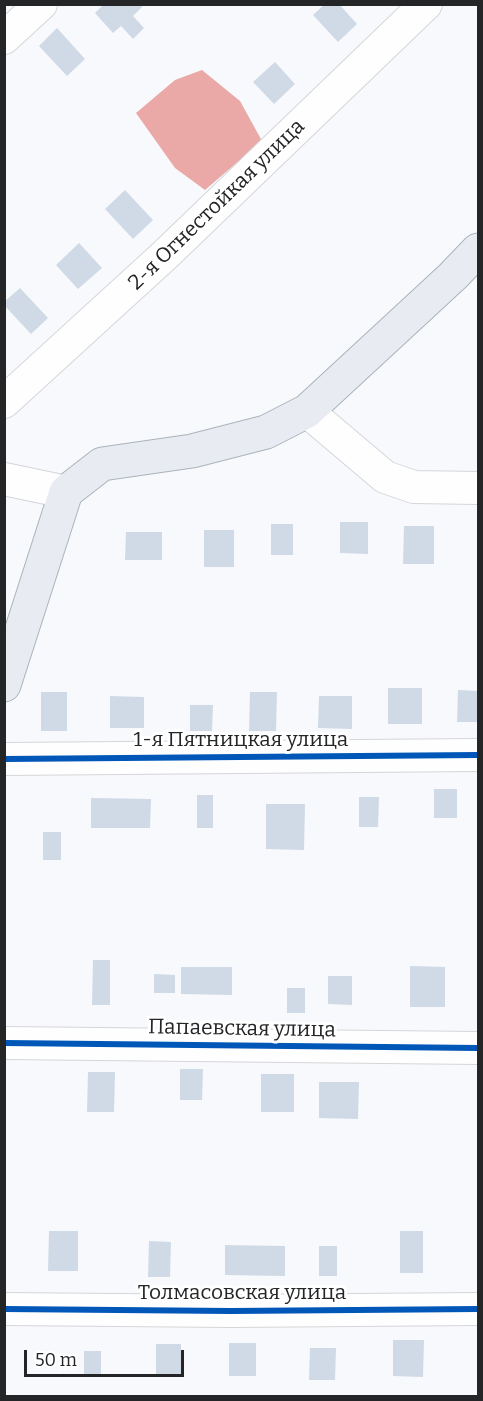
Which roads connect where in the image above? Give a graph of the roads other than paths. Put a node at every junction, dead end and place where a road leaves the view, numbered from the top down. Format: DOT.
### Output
graph roads {
  1 [pos="41,4"];
  2 [pos="426,4"];
  3 [pos="4,38"];
  4 [pos="478,250"];
  5 [pos="4,402"];
  6 [pos="307,411"];
  7 [pos="4,479"];
  8 [pos="478,488"];
  9 [pos="66,492"];
  10 [pos="4,685"];
  11 [pos="478,755"];
  12 [pos="4,759"];
  13 [pos="4,1042"];
  14 [pos="478,1048"];
  15 [pos="4,1309"];
  16 [pos="478,1309"];
  1 -- 3 [label="street"];
  2 -- 5 [label="street, 2-я Огнестойкая улица"];
  4 -- 6 [label="main road"];
  6 -- 8 [label="street"];
  6 -- 9 [label="main road"];
  7 -- 9 [label="street"];
  9 -- 10 [label="main road"];
  11 -- 12 [label="street, 1-я Пятницкая улица"];
  13 -- 14 [label="street, Папаевская улица"];
  15 -- 16 [label="street, Толмасовская улица"];
}
